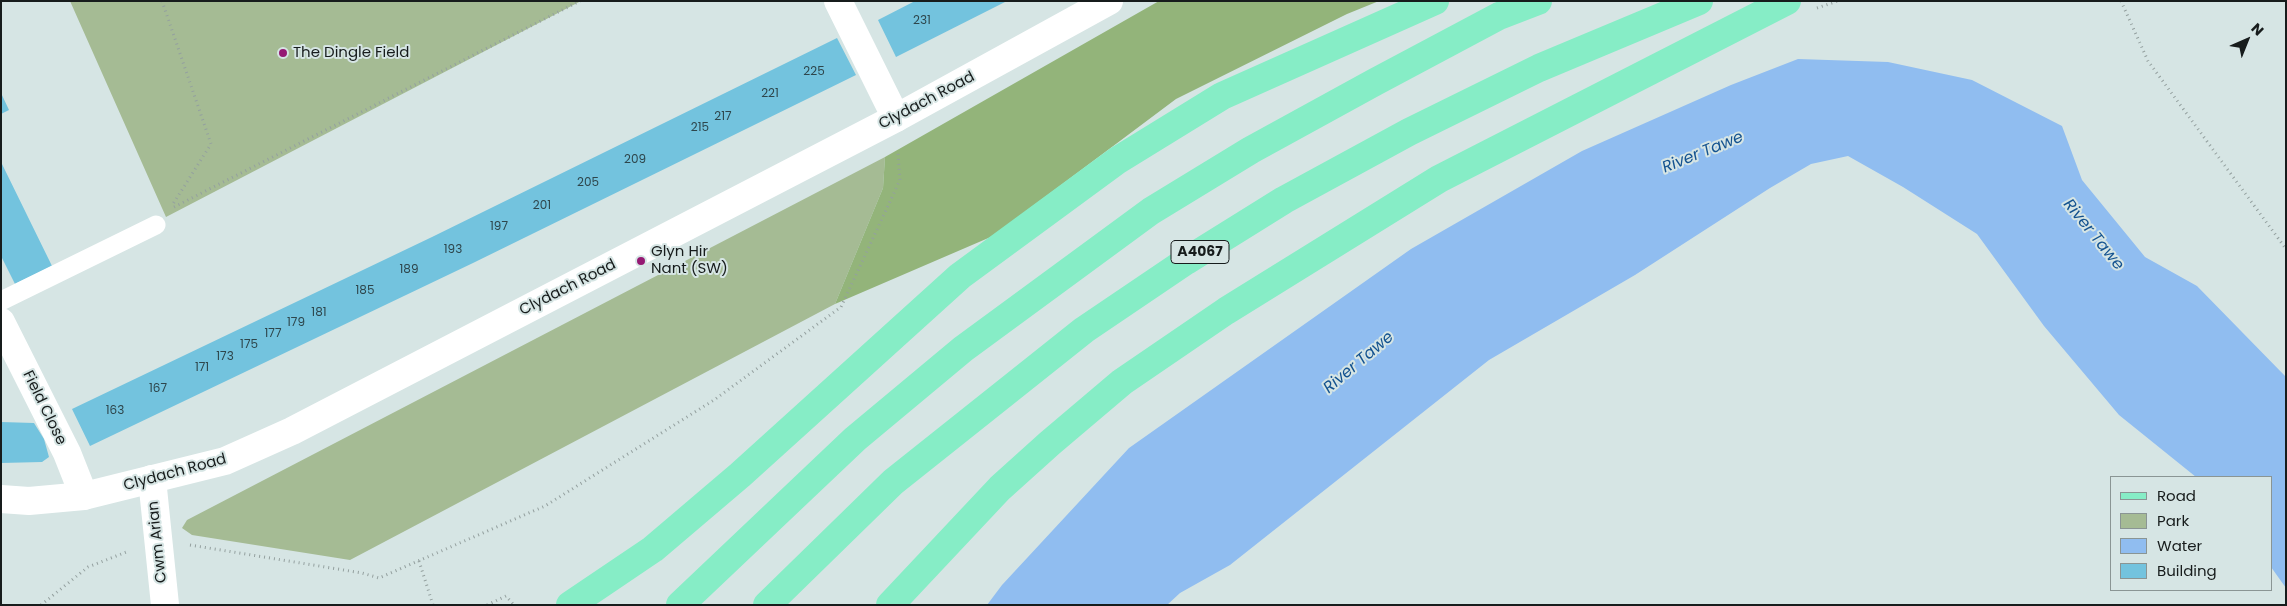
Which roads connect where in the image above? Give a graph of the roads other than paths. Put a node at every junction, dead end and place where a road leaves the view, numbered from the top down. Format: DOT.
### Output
graph roads {
  1 [pos="838,1"];
  2 [pos="1109,1"];
  3 [pos="1435,1"];
  4 [pos="1538,1"];
  5 [pos="1699,1"];
  6 [pos="1787,1"];
  7 [pos="896,118"];
  8 [pos="156,225"];
  9 [pos="1,301"];
  10 [pos="1,322"];
  11 [pos="152,479"];
  12 [pos="84,496"];
  13 [pos="1,499"];
  14 [pos="165,605"];
  15 [pos="570,605"];
  16 [pos="680,605"];
  17 [pos="768,605"];
  18 [pos="890,605"];
  1 -- 7 [label="main road"];
  2 -- 7 [label="main road, Clydach Road"];
  3 -- 15 [label="main road"];
  4 -- 16 [label="main road"];
  5 -- 17 [label="main road, A4067"];
  6 -- 18 [label="main road"];
  7 -- 11 [label="main road, Clydach Road"];
  8 -- 9 [label="lane"];
  10 -- 12 [label="main road, Field Close"];
  11 -- 12 [label="main road, Clydach Road"];
  11 -- 14 [label="main road, Cwm Arian"];
  12 -- 13 [label="main road, Clydach Road"];
}
